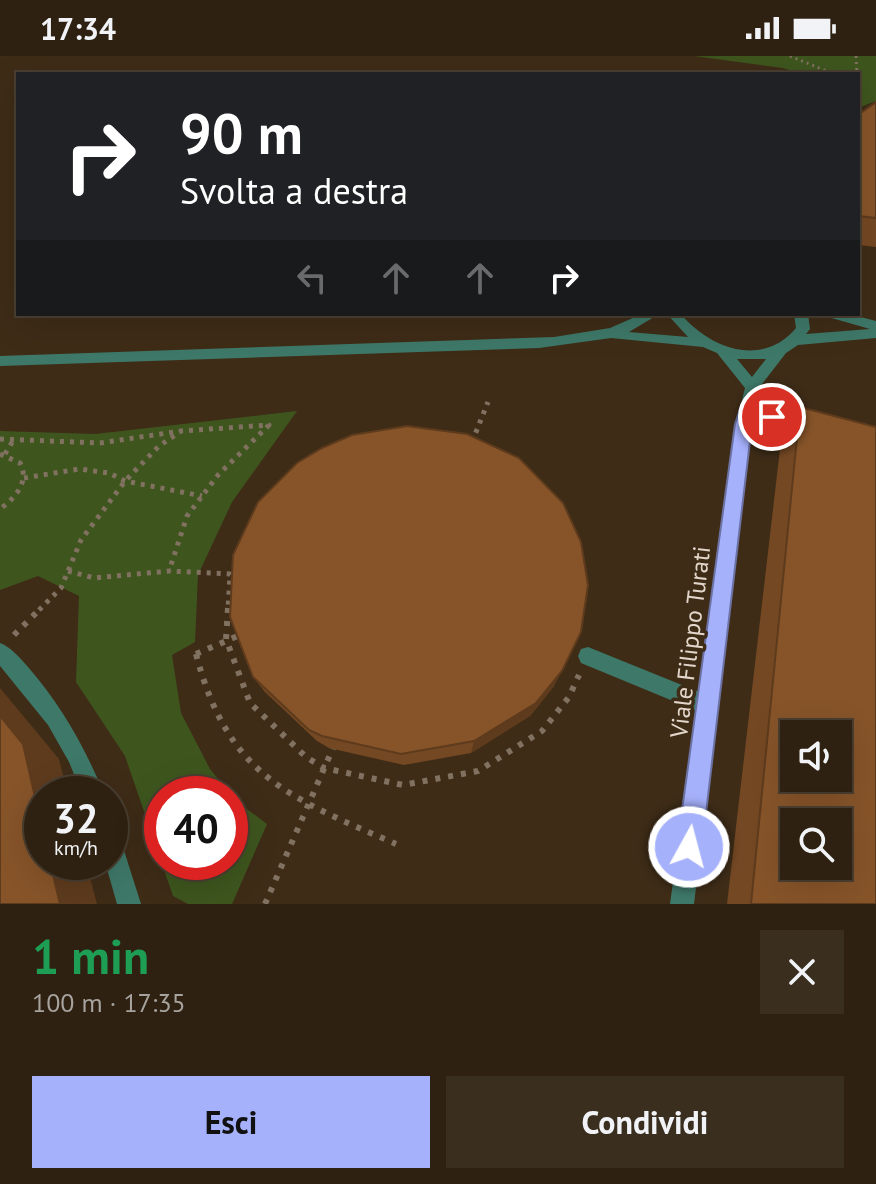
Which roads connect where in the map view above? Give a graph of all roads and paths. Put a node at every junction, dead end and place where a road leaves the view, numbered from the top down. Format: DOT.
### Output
graph roads {
  1 [pos="790,56"];
  2 [pos="829,72"];
  3 [pos="649,316"];
  4 [pos="676,316"];
  5 [pos="801,316"];
  6 [pos="840,316"];
  7 [pos="876,326"];
  8 [pos="876,333"];
  9 [pos="602,335"];
  10 [pos="797,340"];
  11 [pos="708,345"];
  12 [pos="723,351"];
  13 [pos="780,351"];
  14 [pos="0,361"];
  15 [pos="752,387"];
  16 [pos="488,402"];
  17 [pos="747,410"];
  18 [pos="181,431"];
  19 [pos="833,434"];
  20 [pos="0,439"];
  21 [pos="14,439"];
  22 [pos="471,444"];
  23 [pos="2,454"];
  24 [pos="24,478"];
  25 [pos="125,481"];
  26 [pos="202,496"];
  27 [pos="0,509"];
  28 [pos="68,571"];
  29 [pos="169,571"];
  30 [pos="242,634"];
  31 [pos="5,646"];
  32 [pos="588,656"];
  33 [pos="707,705"];
  34 [pos="333,748"];
  35 [pos="324,768"];
  36 [pos="85,776"];
  37 [pos="309,805"];
  38 [pos="396,844"];
  39 [pos="122,880"];
  40 [pos="129,904"];
  41 [pos="265,904"];
  42 [pos="682,904"];
  1 -- 2 [label="path"];
  3 -- 9 [label="street"];
  4 -- 11 [label="street"];
  5 -- 10 [label="street"];
  6 -- 7 [label="street"];
  8 -- 10 [label="street"];
  9 -- 11 [label="street"];
  9 -- 14 [label="street"];
  10 -- 13 [label="street"];
  11 -- 12 [label="street"];
  12 -- 13 [label="street"];
  12 -- 15 [label="street"];
  13 -- 15 [label="street, Viale Filippo Turati"];
  15 -- 17 [label="street, Viale Filippo Turati"];
  16 -- 22 [label="path"];
  17 -- 19 [label="street"];
  17 -- 33 [label="street, Viale Filippo Turati"];
  18 -- 21 [label="path"];
  18 -- 25 [label="path"];
  18 -- 26 [label="path"];
  20 -- 21 [label="path"];
  21 -- 23 [label="path"];
  23 -- 24 [label="path"];
  24 -- 25 [label="path"];
  24 -- 27 [label="path"];
  25 -- 26 [label="path"];
  25 -- 28 [label="path"];
  26 -- 29 [label="path"];
  28 -- 29 [label="path"];
  28 -- 31 [label="path"];
  29 -- 35 [label="path"];
  30 -- 37 [label="path, bridge"];
  31 -- 36 [label="street"];
  32 -- 33 [label="street"];
  32 -- 35 [label="path"];
  33 -- 42 [label="street, Viale Filippo Turati"];
  34 -- 35 [label="path"];
  35 -- 37 [label="path"];
  37 -- 38 [label="path"];
  37 -- 41 [label="path"];
  39 -- 40 [label="street"];
}
